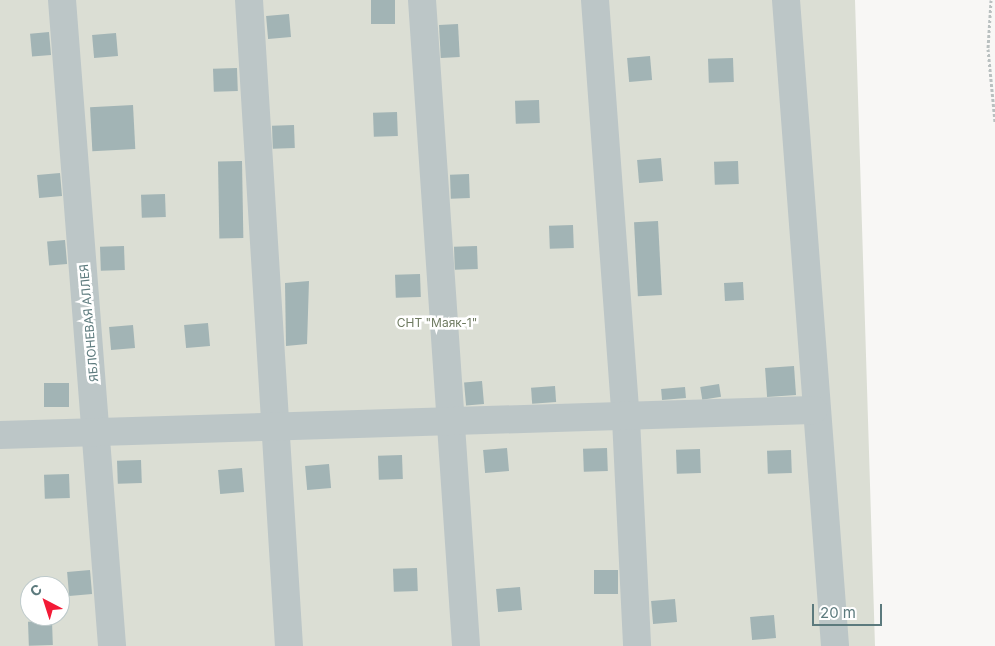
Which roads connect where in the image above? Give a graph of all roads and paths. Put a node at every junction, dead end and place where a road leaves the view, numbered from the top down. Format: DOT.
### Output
graph roads {
  1 [pos="62,0"];
  2 [pos="249,0"];
  3 [pos="422,0"];
  4 [pos="595,0"];
  5 [pos="786,0"];
  6 [pos="991,0"];
  7 [pos="995,122"];
  8 [pos="814,410"];
  9 [pos="626,419"];
  10 [pos="453,424"];
  11 [pos="279,428"];
  12 [pos="0,435"];
  13 [pos="99,435"];
  14 [pos="112,646"];
  15 [pos="289,646"];
  16 [pos="466,646"];
  17 [pos="637,646"];
  18 [pos="835,646"];
  1 -- 13 [label="lane, ЯБЛОНЕВАЯ АЛЛЕЯ"];
  2 -- 11 [label="lane"];
  3 -- 10 [label="lane"];
  4 -- 9 [label="lane"];
  5 -- 8 [label="lane"];
  6 -- 7 [label="path"];
  8 -- 9 [label="lane"];
  8 -- 18 [label="lane"];
  9 -- 10 [label="lane"];
  9 -- 17 [label="lane"];
  10 -- 11 [label="lane"];
  10 -- 16 [label="lane"];
  11 -- 13 [label="lane"];
  11 -- 15 [label="lane"];
  12 -- 13 [label="lane"];
  13 -- 14 [label="lane, ЯБЛОНЕВАЯ АЛЛЕЯ"];
}
